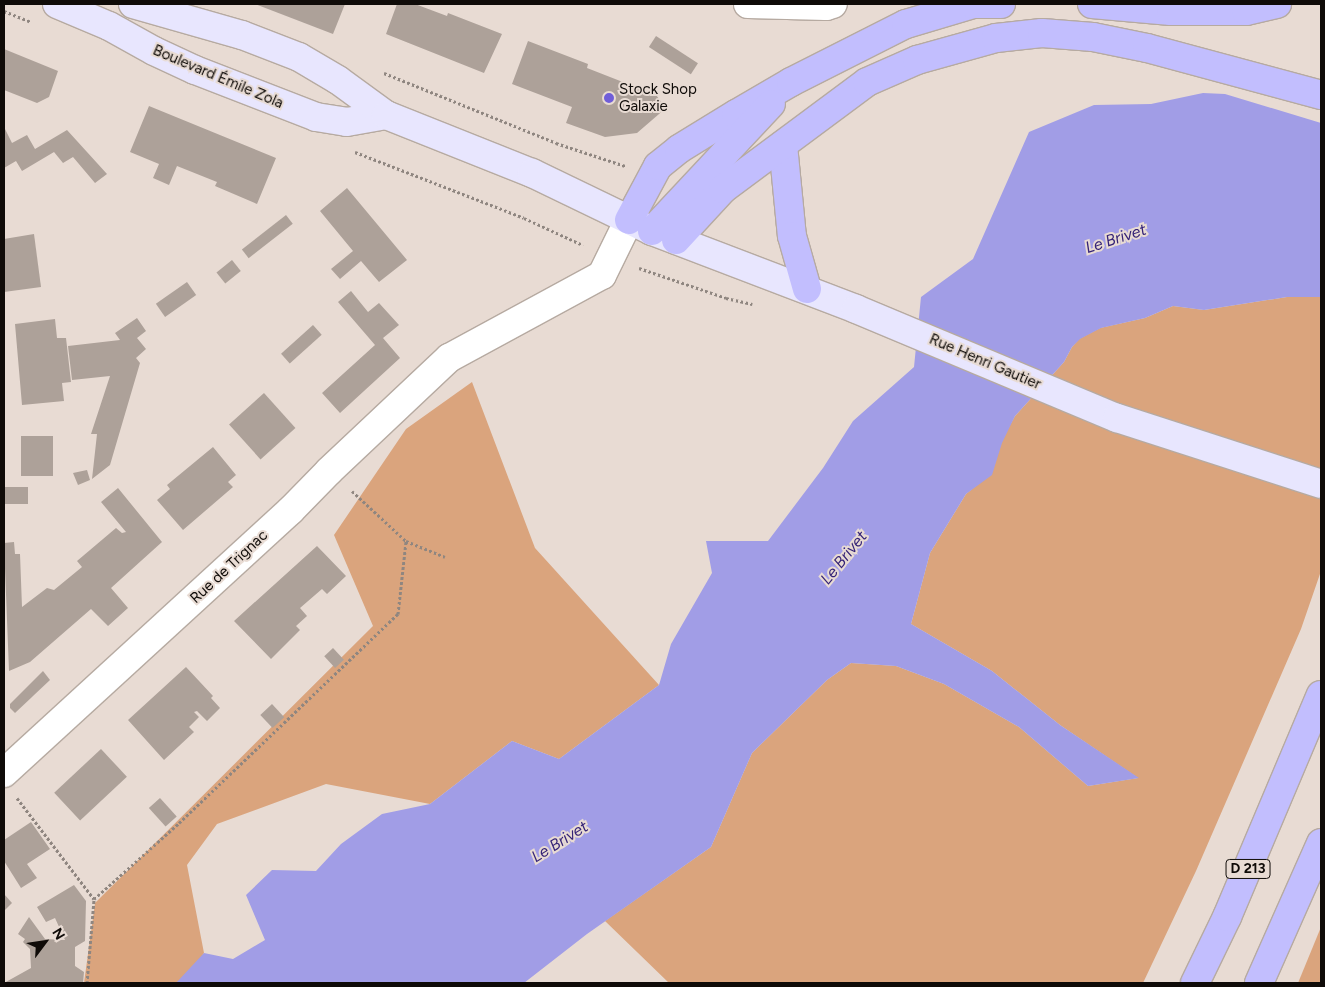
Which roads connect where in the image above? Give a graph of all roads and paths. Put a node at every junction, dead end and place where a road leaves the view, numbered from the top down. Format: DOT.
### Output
graph roads {
  1 [pos="57,4"];
  2 [pos="133,4"];
  3 [pos="748,4"];
  4 [pos="833,4"];
  5 [pos="1001,4"];
  6 [pos="1092,4"];
  7 [pos="1277,4"];
  8 [pos="4,11"];
  9 [pos="39,25"];
  10 [pos="380,71"];
  11 [pos="791,82"];
  12 [pos="1321,95"];
  13 [pos="386,115"];
  14 [pos="783,145"];
  15 [pos="345,149"];
  16 [pos="654,175"];
  17 [pos="652,231"];
  18 [pos="611,258"];
  19 [pos="808,289"];
  20 [pos="755,305"];
  21 [pos="1321,484"];
  22 [pos="346,486"];
  23 [pos="406,541"];
  24 [pos="445,557"];
  25 [pos="1321,695"];
  26 [pos="9,769"];
  27 [pos="1321,843"];
  28 [pos="94,899"];
  29 [pos="87,983"];
  30 [pos="1195,983"];
  31 [pos="1259,983"];
  1 -- 13 [label="main road, Boulevard Émile Zola"];
  2 -- 13 [label="main road"];
  3 -- 4 [label="street"];
  5 -- 11 [label="highway"];
  6 -- 7 [label="highway"];
  8 -- 9 [label="path"];
  10 -- 16 [label="path"];
  11 -- 16 [label="highway"];
  11 -- 17 [label="highway"];
  12 -- 14 [label="highway"];
  13 -- 17 [label="main road"];
  14 -- 17 [label="highway"];
  14 -- 19 [label="highway"];
  15 -- 18 [label="path"];
  16 -- 17 [label="highway"];
  17 -- 18 [label="street, Rue de Trignac"];
  17 -- 19 [label="main road, Rue Henri Gautier"];
  18 -- 20 [label="path"];
  18 -- 26 [label="street, Rue de Trignac"];
  19 -- 21 [label="main road, Rue Henri Gautier"];
  22 -- 23 [label="path"];
  23 -- 24 [label="path"];
  23 -- 28 [label="path"];
  25 -- 30 [label="highway, D 213"];
  26 -- 28 [label="path"];
  27 -- 31 [label="highway"];
  28 -- 29 [label="path"];
}
